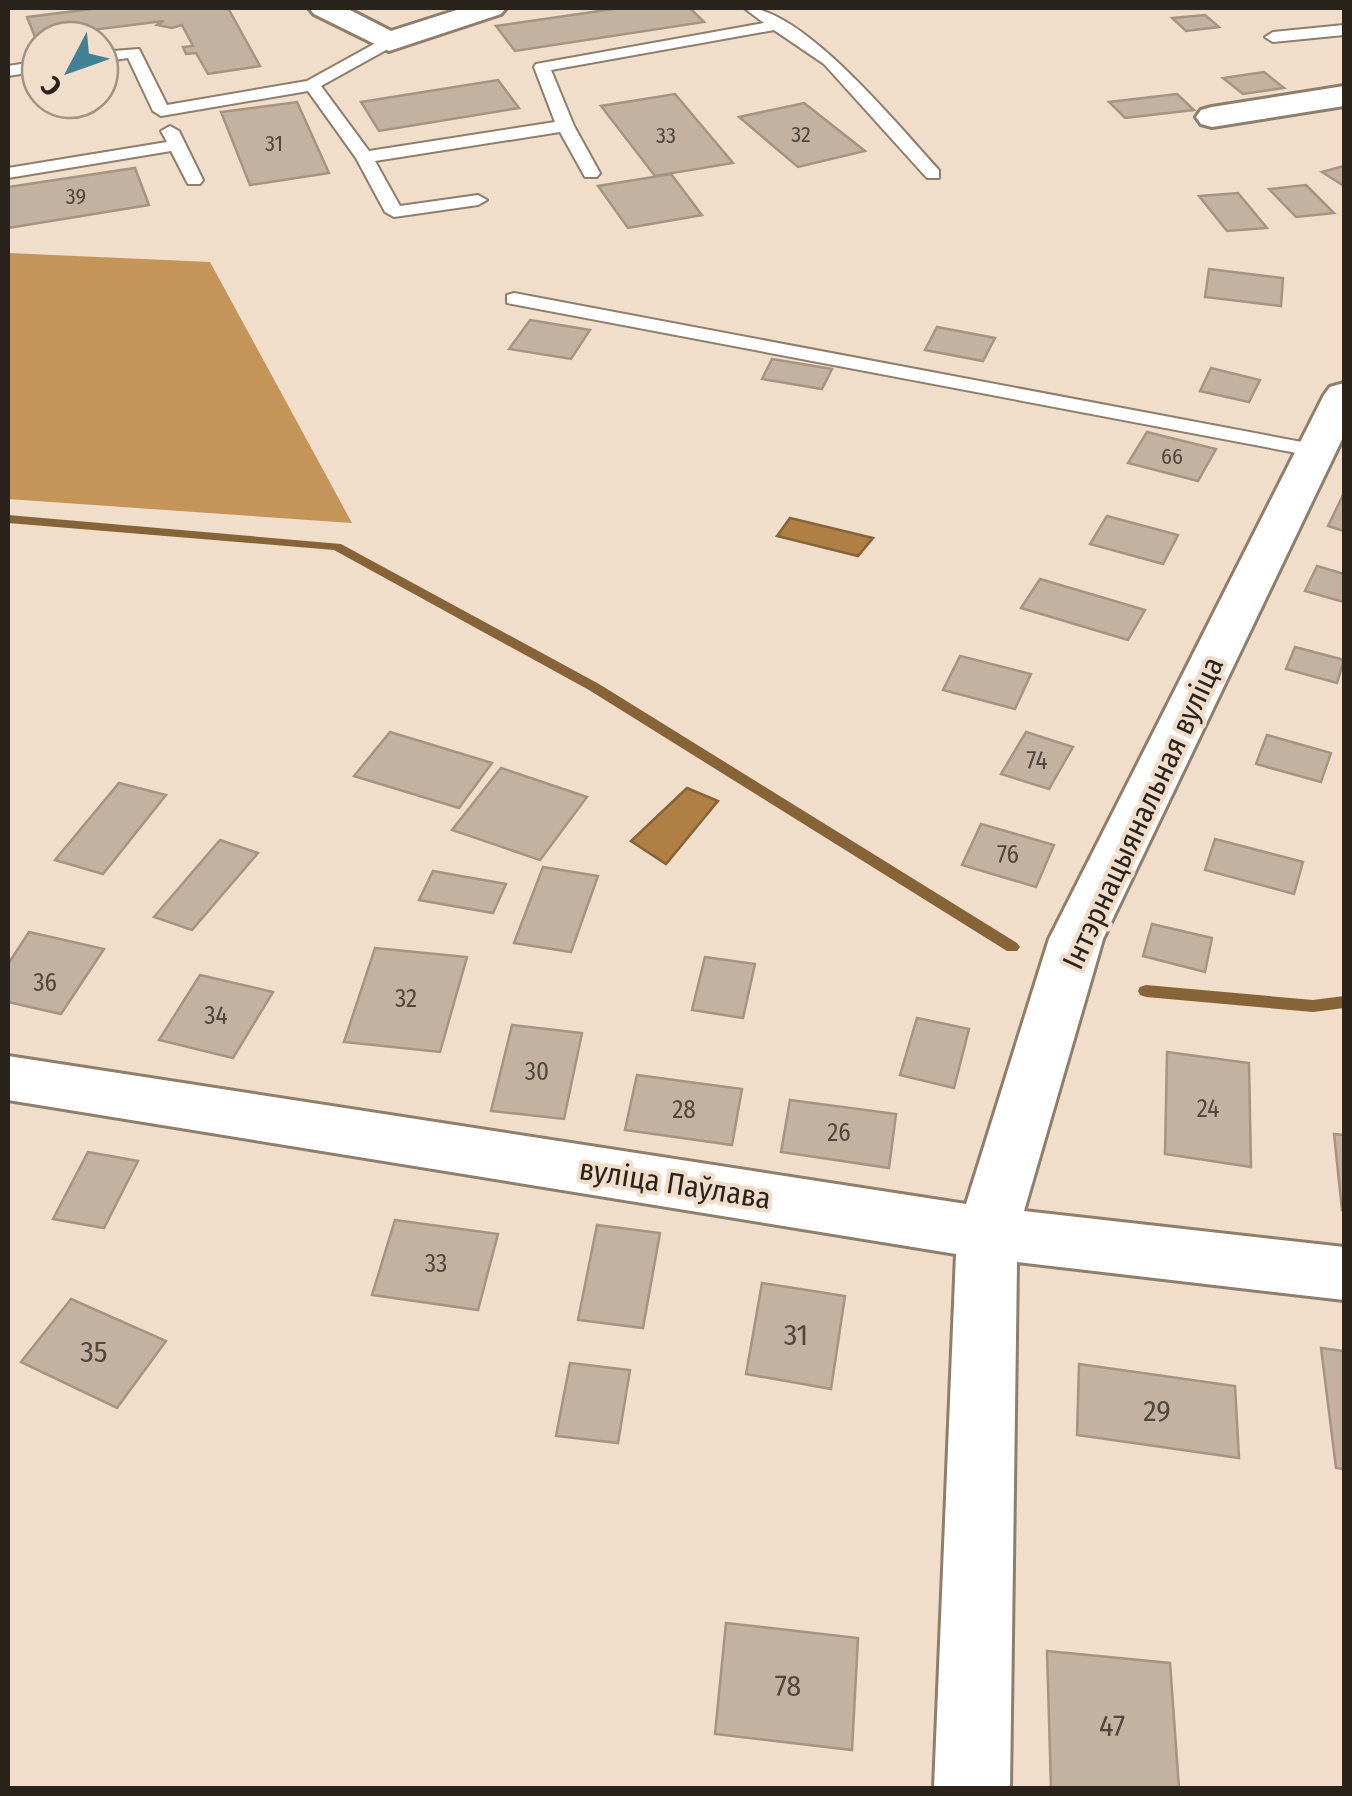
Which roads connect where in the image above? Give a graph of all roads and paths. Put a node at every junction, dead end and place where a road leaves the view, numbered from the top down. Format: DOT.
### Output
graph roads {
  1 [pos="324,8"];
  2 [pos="491,8"];
  3 [pos="752,8"];
  4 [pos="778,26"];
  5 [pos="1344,30"];
  6 [pos="1272,36"];
  7 [pos="389,42"];
  8 [pos="120,54"];
  9 [pos="312,85"];
  10 [pos="1344,96"];
  11 [pos="160,111"];
  12 [pos="1212,117"];
  13 [pos="565,126"];
  14 [pos="176,145"];
  15 [pos="364,157"];
  16 [pos="8,173"];
  17 [pos="591,173"];
  18 [pos="933,174"];
  19 [pos="194,180"];
  20 [pos="478,200"];
  21 [pos="514,299"];
  22 [pos="1344,395"];
  23 [pos="1318,451"];
  24 [pos="8,1078"];
  25 [pos="987,1233"];
  26 [pos="1344,1274"];
  27 [pos="972,1788"];
  1 -- 7 [label="street"];
  2 -- 7 [label="street"];
  3 -- 4 [label="lane"];
  4 -- 13 [label="lane"];
  4 -- 18 [label="lane"];
  5 -- 6 [label="lane"];
  7 -- 9 [label="lane"];
  8 -- 11 [label="lane"];
  9 -- 11 [label="lane"];
  9 -- 15 [label="lane"];
  10 -- 12 [label="street"];
  11 -- 14 [label="lane"];
  13 -- 15 [label="lane"];
  13 -- 17 [label="lane"];
  14 -- 16 [label="lane"];
  14 -- 19 [label="lane"];
  15 -- 20 [label="lane"];
  21 -- 23 [label="lane"];
  22 -- 23 [label="street, Інтэрнацыянальная вуліца"];
  23 -- 25 [label="street, Інтэрнацыянальная вуліца"];
  24 -- 25 [label="street, вуліца Паўлава"];
  25 -- 26 [label="street, вуліца Паўлава"];
  25 -- 27 [label="street, Інтэрнацыянальная вуліца"];
}
